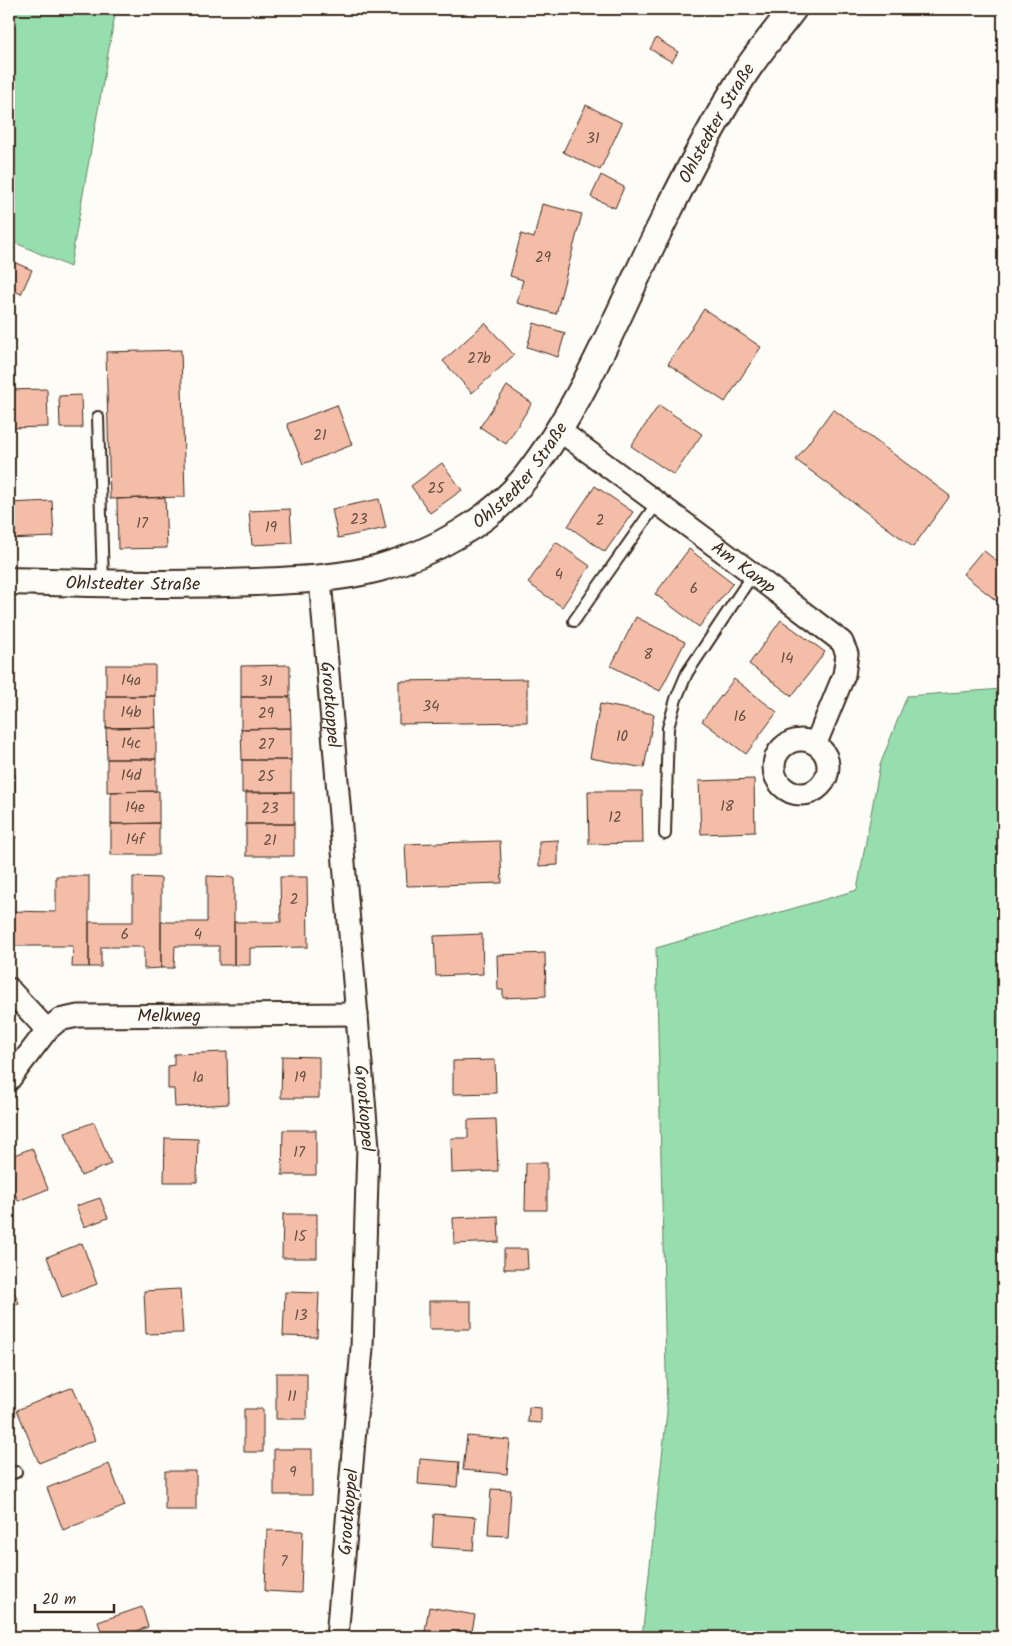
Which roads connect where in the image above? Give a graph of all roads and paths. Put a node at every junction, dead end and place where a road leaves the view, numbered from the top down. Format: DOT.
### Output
graph roads {
  1 [pos="793,9"];
  2 [pos="98,417"];
  3 [pos="559,430"];
  4 [pos="657,503"];
  5 [pos="753,574"];
  6 [pos="320,579"];
  7 [pos="9,581"];
  8 [pos="103,583"];
  9 [pos="574,621"];
  10 [pos="816,743"];
  11 [pos="664,834"];
  12 [pos="9,989"];
  13 [pos="357,1014"];
  14 [pos="47,1030"];
  15 [pos="9,1080"];
  16 [pos="337,1637"];
  1 -- 3 [label="street, Ohlstedter Straße"];
  2 -- 8 [label="lane"];
  3 -- 4 [label="street, Am Kamp"];
  3 -- 6 [label="street, Ohlstedter Straße"];
  4 -- 5 [label="street, Am Kamp"];
  4 -- 9 [label="lane"];
  5 -- 10 [label="street, Am Kamp"];
  5 -- 11 [label="lane"];
  6 -- 8 [label="street, Ohlstedter Straße"];
  6 -- 13 [label="street, Grootkoppel"];
  7 -- 8 [label="street, Ohlstedter Straße"];
  12 -- 14 [label="street"];
  13 -- 14 [label="street, Melkweg"];
  13 -- 16 [label="street, Grootkoppel"];
  14 -- 15 [label="street, Melkweg"];
}
